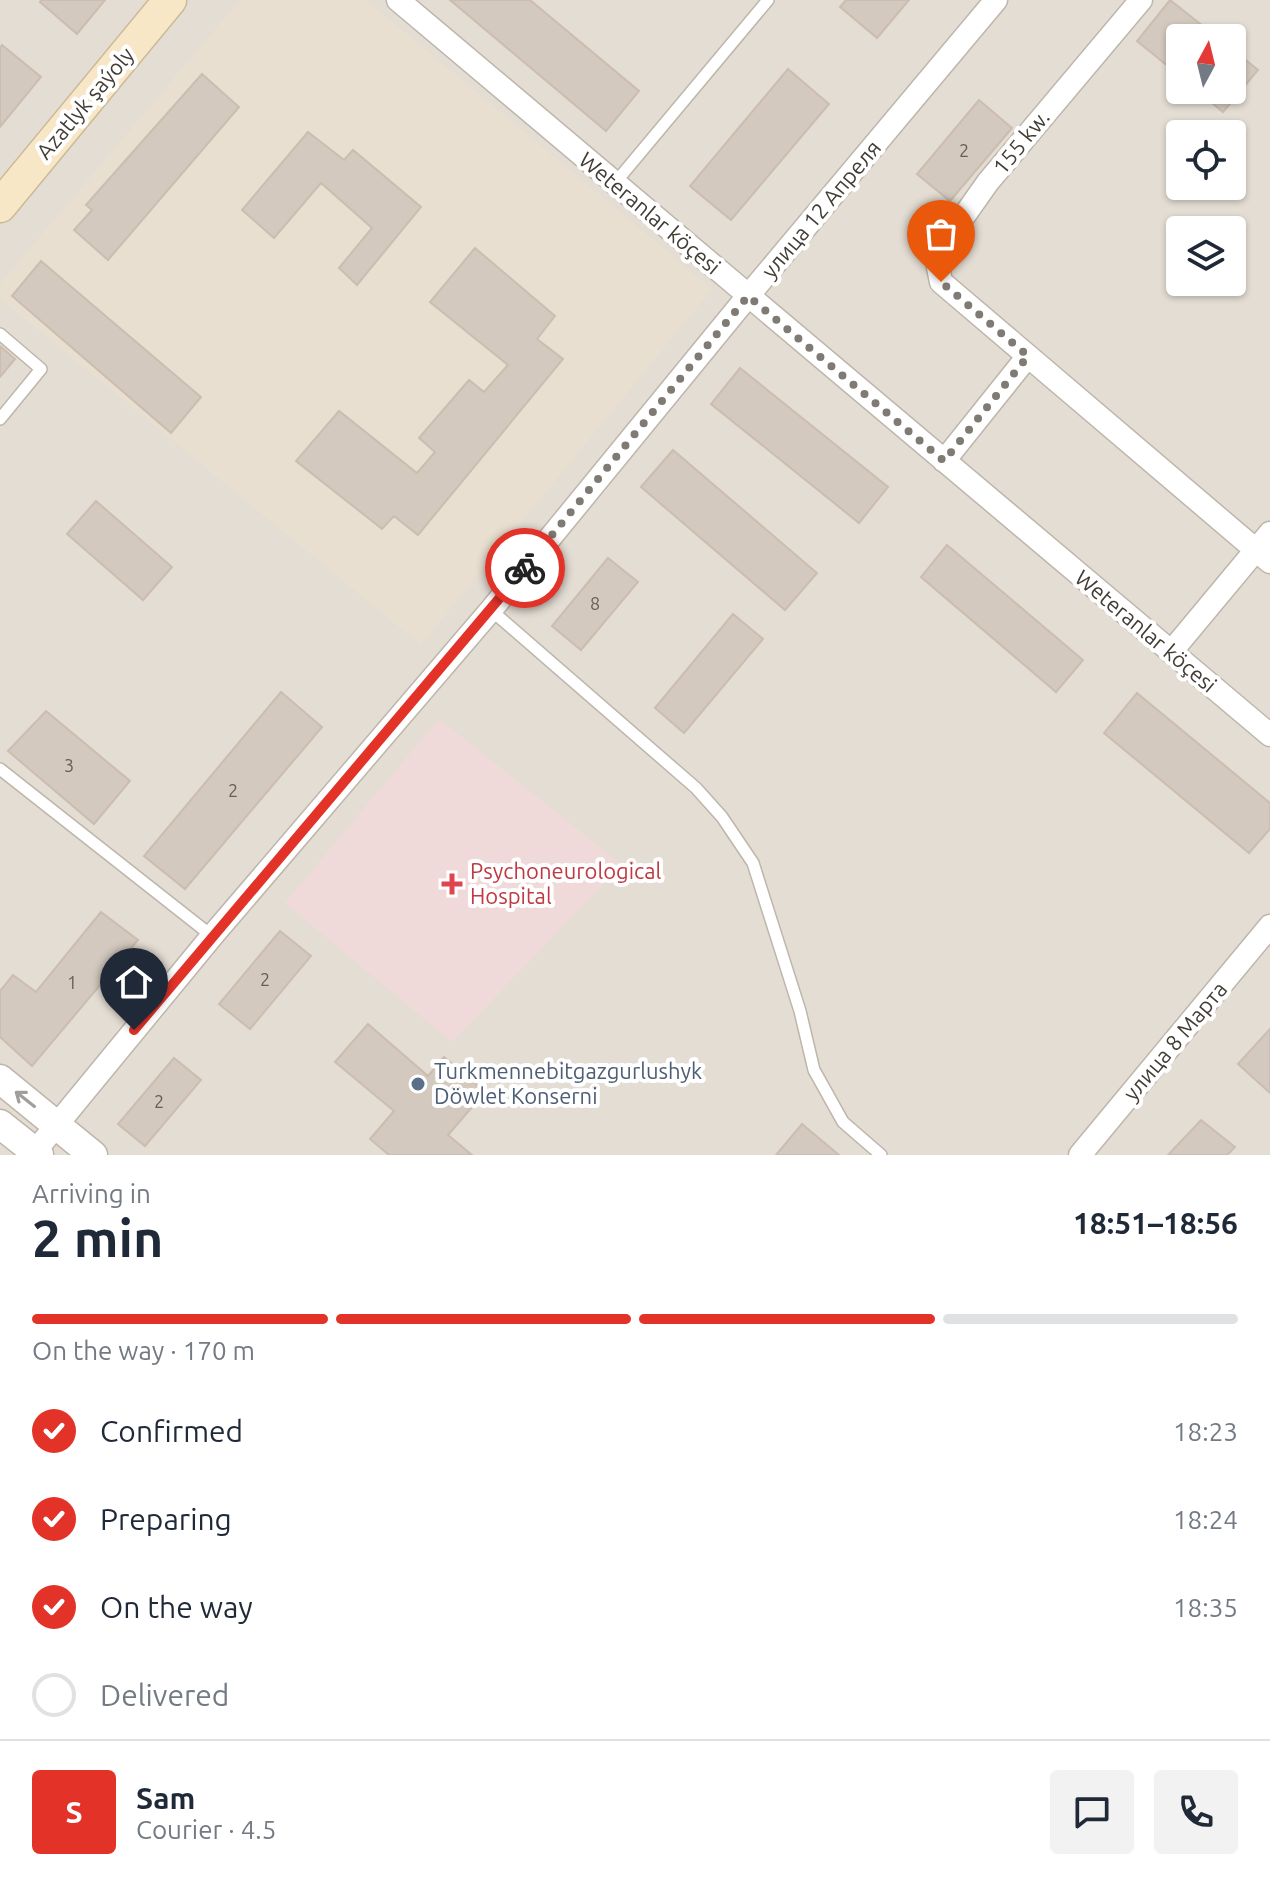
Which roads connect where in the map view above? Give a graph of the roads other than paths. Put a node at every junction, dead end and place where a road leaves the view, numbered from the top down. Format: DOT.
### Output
graph roads {
  1 [pos="170,0"];
  2 [pos="398,0"];
  3 [pos="996,0"];
  4 [pos="1141,0"];
  5 [pos="760,3"];
  6 [pos="615,183"];
  7 [pos="0,206"];
  8 [pos="748,296"];
  9 [pos="0,334"];
  10 [pos="1028,356"];
  11 [pos="0,419"];
  12 [pos="944,461"];
  13 [pos="1265,549"];
  14 [pos="491,610"];
  15 [pos="1171,652"];
  16 [pos="1270,735"];
  17 [pos="0,769"];
  18 [pos="1270,926"];
  19 [pos="212,936"];
  20 [pos="0,1079"];
  21 [pos="56,1123"];
  22 [pos="0,1124"];
  23 [pos="35,1154"];
  24 [pos="93,1155"];
  25 [pos="881,1155"];
  26 [pos="1080,1155"];
  1 -- 7 [label="main road, Azatlyk şaýoly"];
  2 -- 6 [label="street, Weteranlar köçesi"];
  3 -- 8 [label="street, улица 12 Апреля"];
  4 -- 10 [label="street, 155 kw."];
  5 -- 6 [label="lane"];
  6 -- 8 [label="street, Weteranlar köçesi"];
  8 -- 12 [label="street, Weteranlar köçesi"];
  8 -- 14 [label="street, улица 12 Апреля"];
  9 -- 11 [label="lane"];
  10 -- 12 [label="street"];
  10 -- 13 [label="street, 155 kw."];
  12 -- 15 [label="street, Weteranlar köçesi"];
  13 -- 15 [label="street"];
  14 -- 19 [label="street, улица 12 Апреля"];
  14 -- 25 [label="lane"];
  15 -- 16 [label="street, Weteranlar köçesi"];
  17 -- 19 [label="lane"];
  18 -- 26 [label="street, улица 8 Марта"];
  19 -- 21 [label="street, улица 12 Апреля"];
  21 -- 20 [label="street, one-way"];
  21 -- 23 [label="street, улица 12 Апреля"];
  21 -- 24 [label="street"];
  22 -- 23 [label="street"];
}
